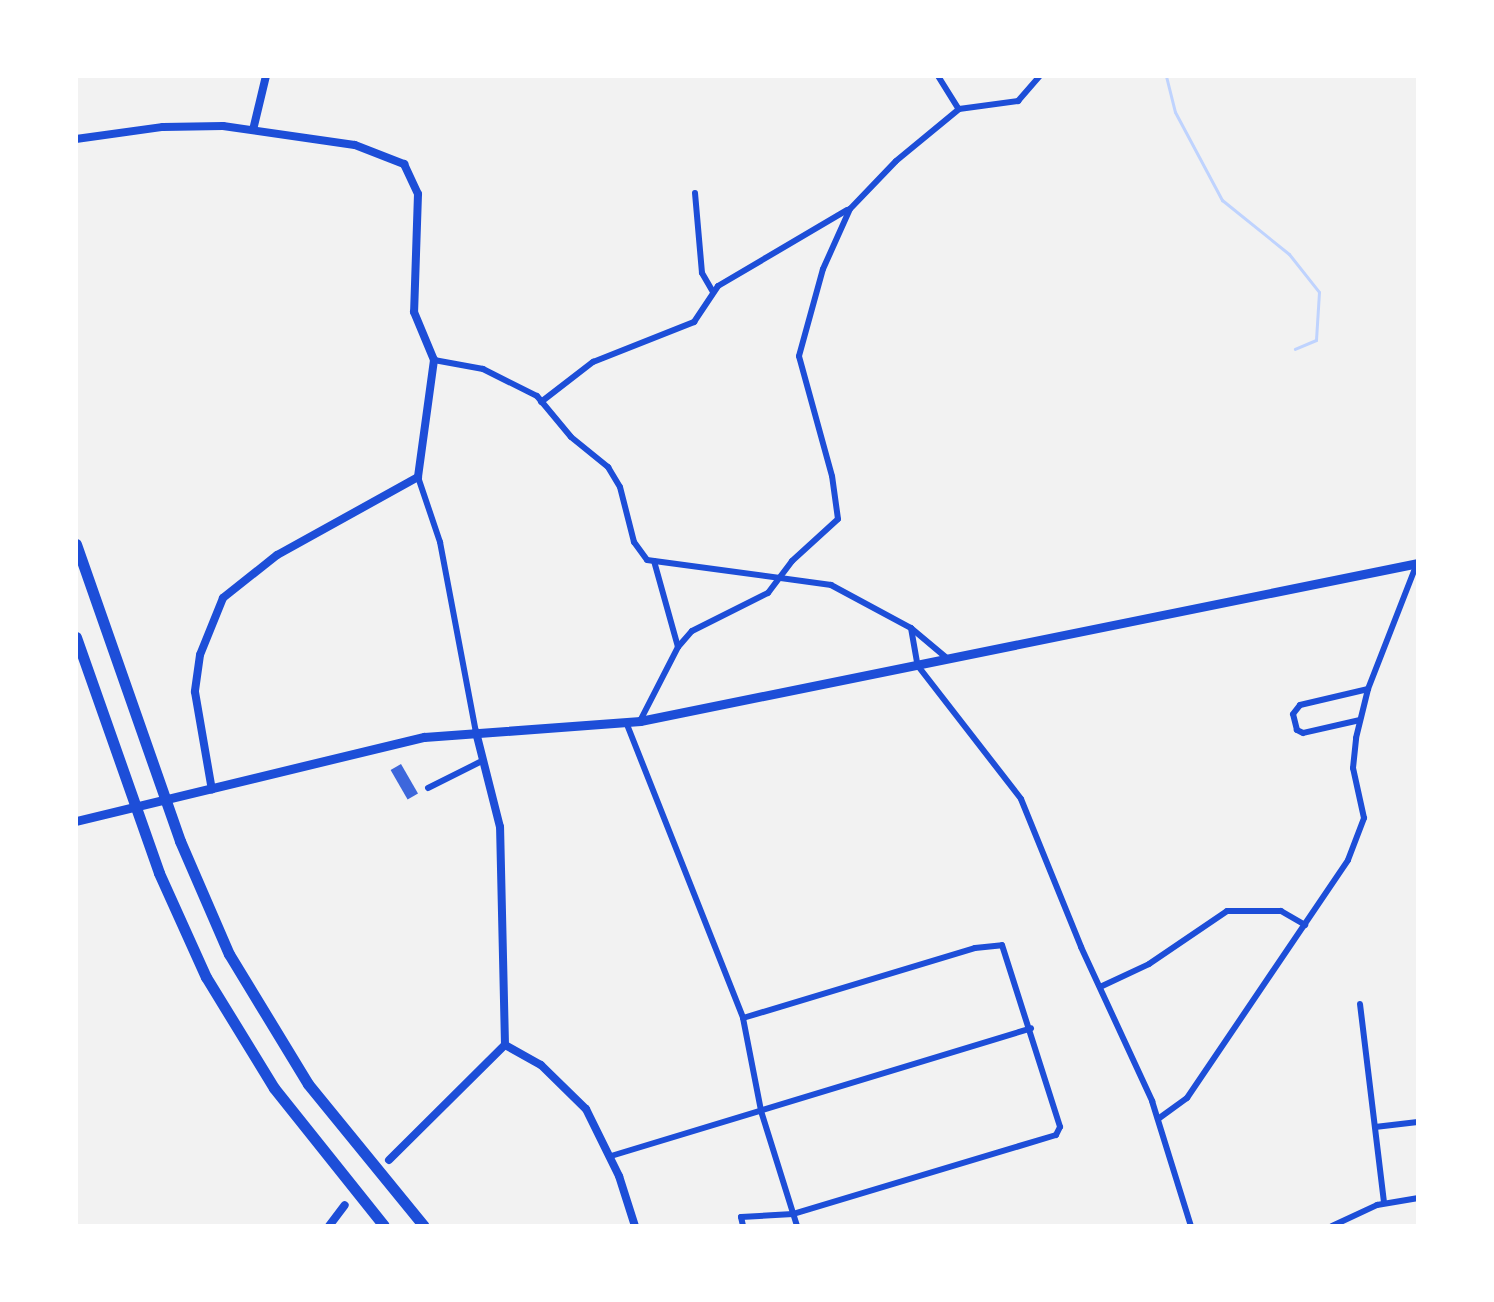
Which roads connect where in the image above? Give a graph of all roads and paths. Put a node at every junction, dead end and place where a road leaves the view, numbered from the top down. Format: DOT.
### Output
graph roads {
  1 [pos="266,76"];
  2 [pos="938,76"];
  3 [pos="1040,76"];
  4 [pos="959,109"];
  5 [pos="253,130"];
  6 [pos="76,139"];
  7 [pos="695,193"];
  8 [pos="850,209"];
  9 [pos="713,292"];
  10 [pos="434,360"];
  11 [pos="541,402"];
  12 [pos="418,477"];
  13 [pos="76,544"];
  14 [pos="654,561"];
  15 [pos="1417,563"];
  16 [pos="783,577"];
  17 [pos="911,628"];
  18 [pos="76,637"];
  19 [pos="678,647"];
  20 [pos="948,659"];
  21 [pos="918,666"];
  22 [pos="1368,689"];
  23 [pos="1360,720"];
  24 [pos="640,721"];
  25 [pos="626,722"];
  26 [pos="476,732"];
  27 [pos="480,762"];
  28 [pos="428,788"];
  29 [pos="212,790"];
  30 [pos="76,821"];
  31 [pos="1305,925"];
  32 [pos="1100,987"];
  33 [pos="1360,1004"];
  34 [pos="743,1018"];
  35 [pos="1031,1028"];
  36 [pos="505,1045"];
  37 [pos="761,1111"];
  38 [pos="1158,1119"];
  39 [pos="1418,1122"];
  40 [pos="1375,1127"];
  41 [pos="611,1156"];
  42 [pos="389,1160"];
  43 [pos="1418,1198"];
  44 [pos="1384,1203"];
  45 [pos="345,1205"];
  46 [pos="793,1214"];
  47 [pos="329,1226"];
  48 [pos="384,1226"];
  49 [pos="424,1226"];
  50 [pos="635,1226"];
  51 [pos="743,1226"];
  52 [pos="797,1226"];
  53 [pos="1191,1226"];
  54 [pos="1332,1226"];
  1 -- 5 [label="street"];
  2 -- 4 [label="street"];
  3 -- 4 [label="street"];
  4 -- 8 [label="street"];
  5 -- 6 [label="street"];
  5 -- 10 [label="street"];
  7 -- 9 [label="street"];
  8 -- 9 [label="street"];
  8 -- 16 [label="street"];
  9 -- 11 [label="street"];
  10 -- 11 [label="street"];
  10 -- 12 [label="street"];
  11 -- 14 [label="street"];
  12 -- 26 [label="street"];
  12 -- 29 [label="street"];
  13 -- 49 [label="highway"];
  14 -- 16 [label="street"];
  14 -- 19 [label="street"];
  15 -- 20 [label="main road"];
  15 -- 22 [label="street"];
  16 -- 17 [label="street"];
  16 -- 19 [label="street"];
  17 -- 20 [label="street"];
  17 -- 21 [label="street"];
  18 -- 48 [label="highway"];
  19 -- 24 [label="street"];
  20 -- 21 [label="main road"];
  21 -- 24 [label="main road"];
  21 -- 32 [label="street"];
  22 -- 23 [label="street"];
  22 -- 23 [label="street"];
  23 -- 31 [label="street"];
  24 -- 25 [label="main road"];
  25 -- 26 [label="main road"];
  25 -- 34 [label="street"];
  26 -- 27 [label="street"];
  26 -- 29 [label="main road"];
  27 -- 28 [label="street"];
  27 -- 36 [label="street"];
  29 -- 30 [label="main road"];
  31 -- 32 [label="street"];
  31 -- 38 [label="street"];
  32 -- 38 [label="street"];
  33 -- 40 [label="street"];
  34 -- 35 [label="street"];
  34 -- 37 [label="street"];
  35 -- 37 [label="street"];
  35 -- 46 [label="street"];
  36 -- 41 [label="street"];
  36 -- 42 [label="street"];
  37 -- 41 [label="street"];
  37 -- 46 [label="street"];
  38 -- 53 [label="street"];
  39 -- 40 [label="street"];
  40 -- 44 [label="street"];
  41 -- 50 [label="street"];
  43 -- 44 [label="street"];
  44 -- 54 [label="street"];
  45 -- 47 [label="street"];
  46 -- 51 [label="street"];
  46 -- 52 [label="street"];
}
